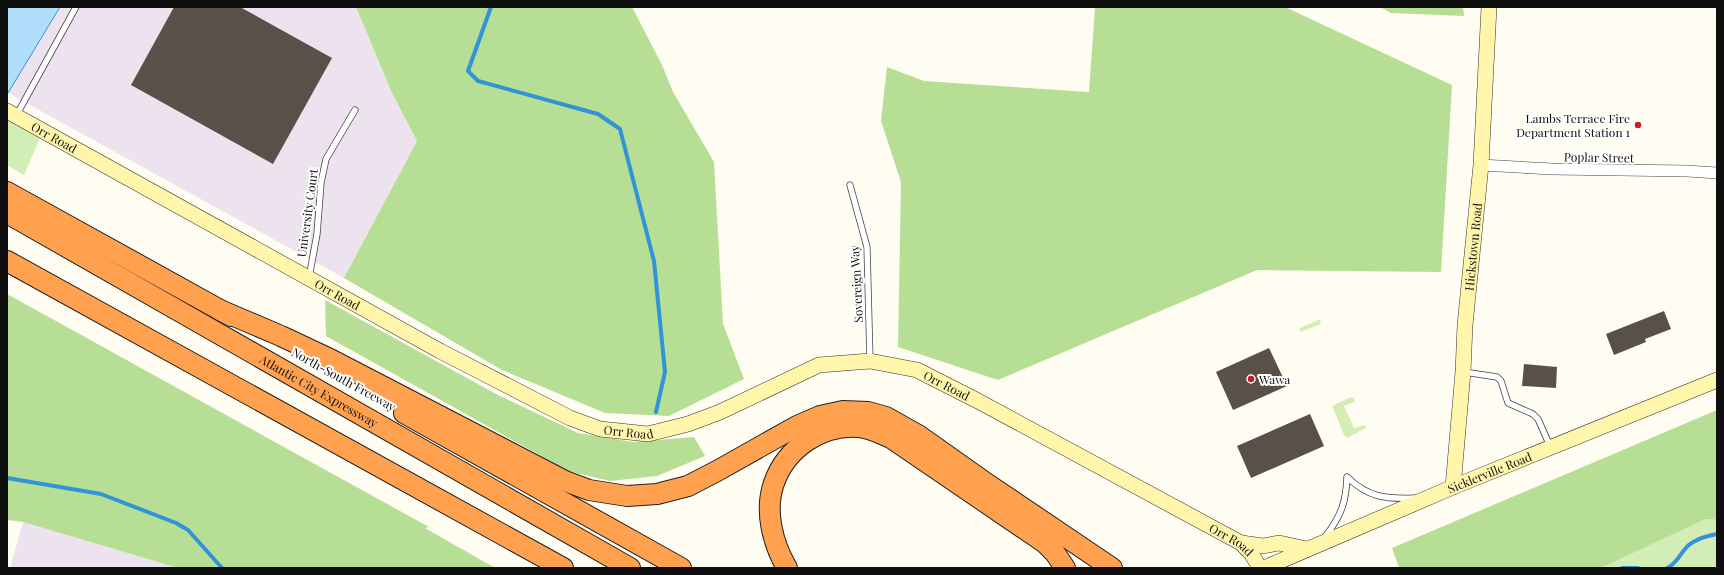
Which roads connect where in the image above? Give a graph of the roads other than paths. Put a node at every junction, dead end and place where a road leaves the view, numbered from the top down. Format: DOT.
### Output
graph roads {
  1 [pos="76,7"];
  2 [pos="1489,7"];
  3 [pos="355,110"];
  4 [pos="12,113"];
  5 [pos="1481,165"];
  6 [pos="1717,173"];
  7 [pos="850,185"];
  8 [pos="7,192"];
  9 [pos="7,213"];
  10 [pos="7,261"];
  11 [pos="309,278"];
  12 [pos="220,310"];
  13 [pos="870,361"];
  14 [pos="1463,372"];
  15 [pos="1717,380"];
  16 [pos="1551,448"];
  17 [pos="1453,487"];
  18 [pos="1431,497"];
  19 [pos="1241,543"];
  20 [pos="1313,546"];
  21 [pos="563,568"];
  22 [pos="630,568"];
  23 [pos="681,568"];
  24 [pos="787,568"];
  25 [pos="1065,568"];
  26 [pos="1112,568"];
  27 [pos="1260,568"];
  28 [pos="1264,568"];
  1 -- 4 [label="lane"];
  2 -- 5 [label="street, Hickstown Road"];
  3 -- 11 [label="lane, University Court"];
  4 -- 11 [label="street, Orr Road"];
  5 -- 6 [label="street, Poplar Street"];
  5 -- 14 [label="street, Hickstown Road"];
  7 -- 13 [label="lane, Sovereign Way"];
  8 -- 12 [label="highway, North-South Freeway"];
  9 -- 22 [label="highway, Atlantic City Expressway"];
  10 -- 21 [label="highway"];
  11 -- 13 [label="street, Orr Road"];
  12 -- 23 [label="highway, North-South Freeway"];
  12 -- 26 [label="highway"];
  13 -- 19 [label="street, Orr Road"];
  14 -- 16 [label="lane"];
  14 -- 17 [label="street, Hickstown Road"];
  15 -- 16 [label="street, Sicklerville Road"];
  16 -- 17 [label="street, Sicklerville Road"];
  17 -- 18 [label="street, Sicklerville Road"];
  18 -- 20 [label="street, Sicklerville Road"];
  18 -- 20 [label="lane"];
  19 -- 20 [label="street"];
  19 -- 27 [label="street, Orr Road"];
  20 -- 28 [label="street, Sicklerville Road"];
  24 -- 25 [label="highway"];
}
